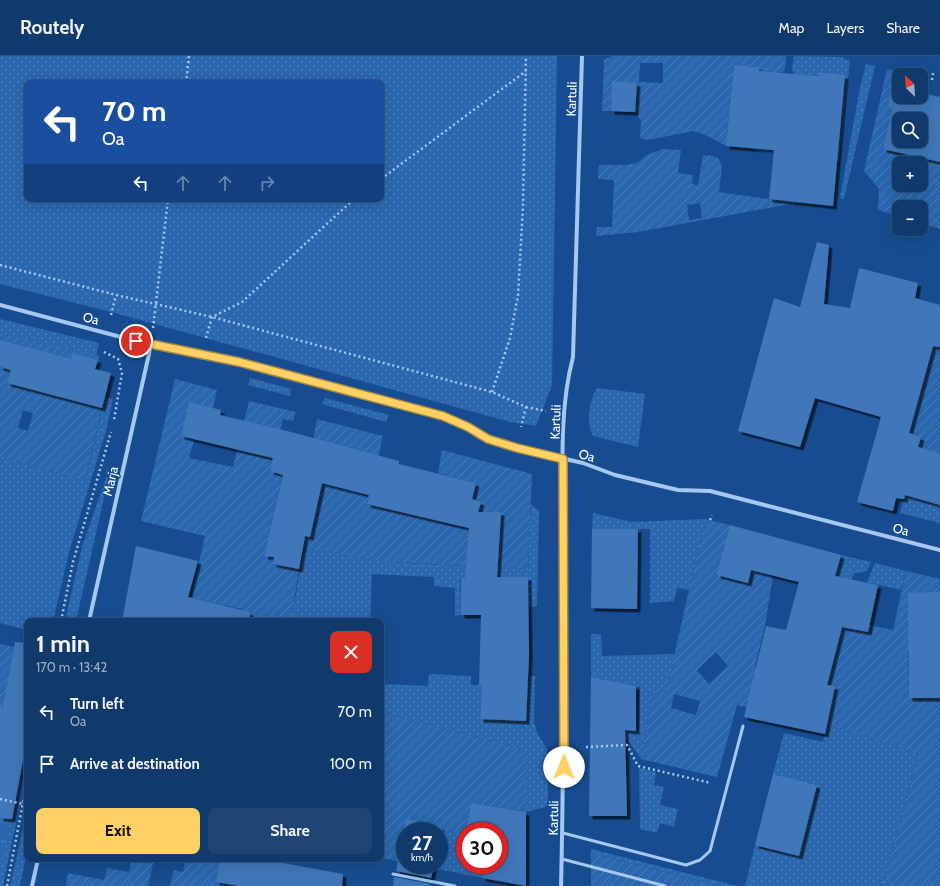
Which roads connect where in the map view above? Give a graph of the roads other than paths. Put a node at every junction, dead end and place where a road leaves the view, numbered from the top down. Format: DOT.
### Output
graph roads {
  1 [pos="582,56"];
  2 [pos="0,305"];
  3 [pos="151,345"];
  4 [pos="563,459"];
  5 [pos="940,550"];
  6 [pos="90,618"];
  7 [pos="743,726"];
  8 [pos="562,833"];
  9 [pos="562,859"];
  10 [pos="37,862"];
  11 [pos="393,874"];
  12 [pos="32,886"];
  13 [pos="455,886"];
  14 [pos="561,886"];
  15 [pos="665,886"];
  1 -- 4 [label="street, Kartuli"];
  2 -- 3 [label="street, Oa"];
  3 -- 4 [label="street, Oa"];
  3 -- 6 [label="street, Marja"];
  4 -- 5 [label="street, Oa"];
  4 -- 8 [label="street, Kartuli"];
  7 -- 8 [label="lane"];
  8 -- 9 [label="street, Kartuli"];
  9 -- 14 [label="street, Kartuli"];
  9 -- 15 [label="lane"];
  10 -- 12 [label="street"];
  11 -- 13 [label="lane"];
}
